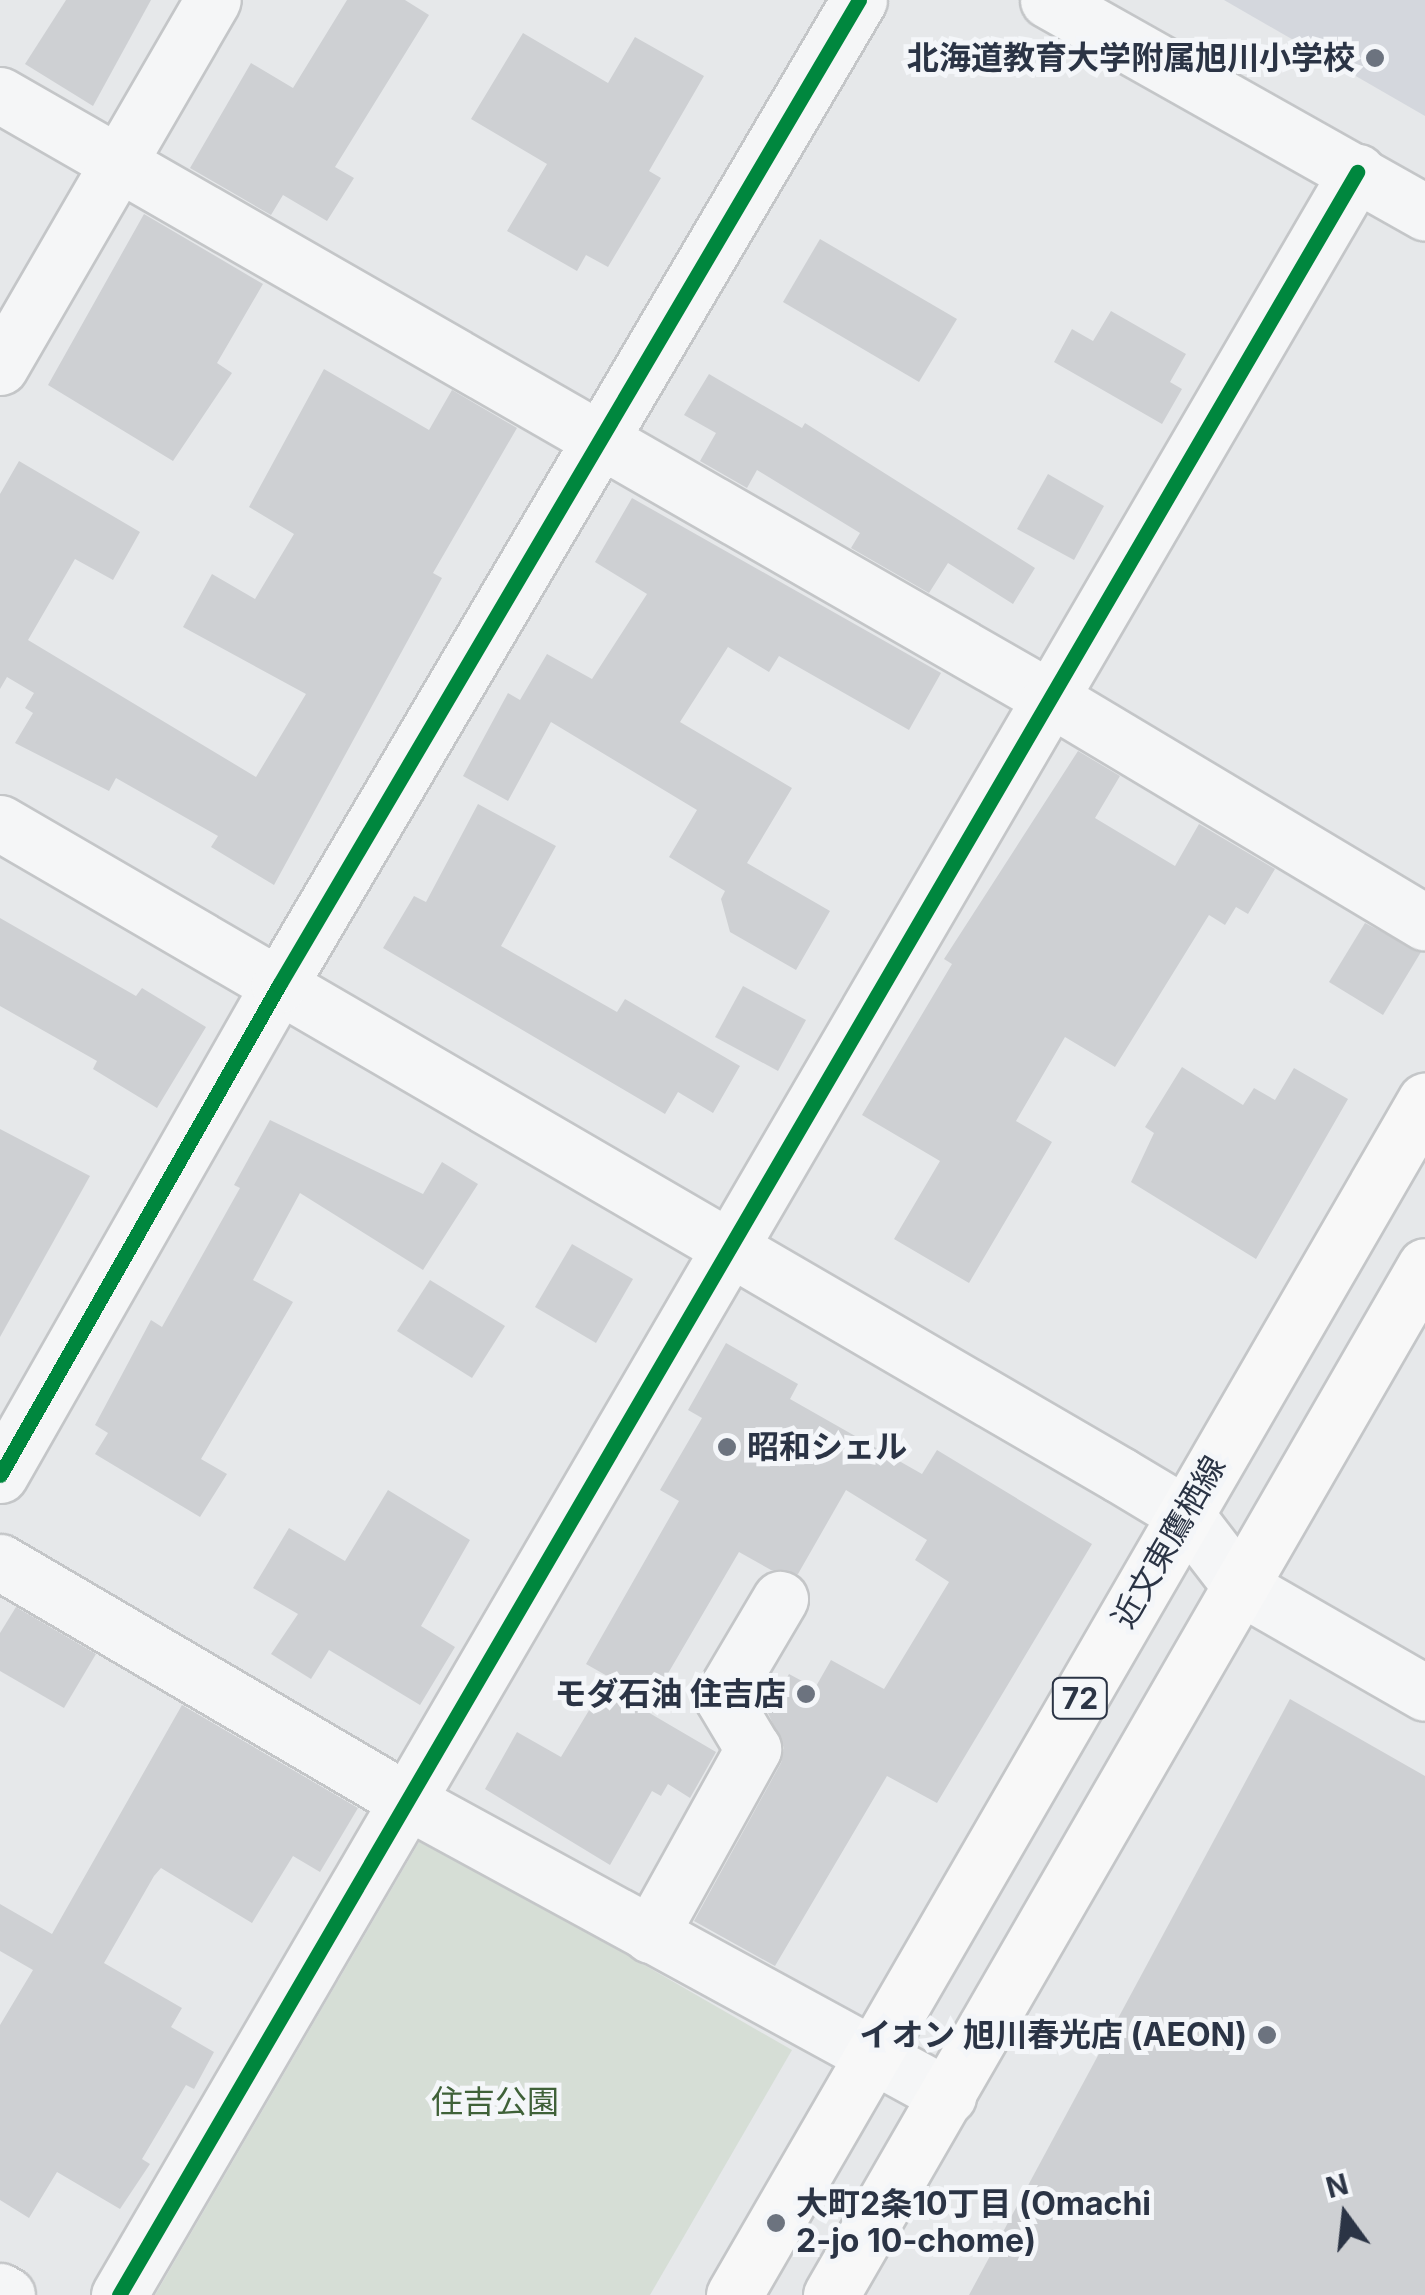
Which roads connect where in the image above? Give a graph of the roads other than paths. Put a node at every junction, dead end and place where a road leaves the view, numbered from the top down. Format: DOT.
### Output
graph roads {
  1 [pos="213,0"];
  2 [pos="859,0"];
  3 [pos="1048,0"];
  4 [pos="0,95"];
  5 [pos="119,162"];
  6 [pos="1357,172"];
  7 [pos="1425,212"];
  8 [pos="0,367"];
  9 [pos="596,442"];
  10 [pos="1050,698"];
  11 [pos="0,823"];
  12 [pos="1425,922"];
  13 [pos="279,985"];
  14 [pos="1425,1101"];
  15 [pos="734,1250"];
  16 [pos="1425,1266"];
  17 [pos="0,1475"];
  18 [pos="1185,1514"];
  19 [pos="0,1562"];
  20 [pos="1241,1587"];
  21 [pos="780,1599"];
  22 [pos="1425,1693"];
  23 [pos="410,1803"];
  24 [pos="650,1935"];
  25 [pos="877,2055"];
  26 [pos="948,2096"];
  27 [pos="0,2291"];
  28 [pos="8,2295"];
  29 [pos="119,2295"];
  30 [pos="734,2295"];
  31 [pos="831,2295"];
  1 -- 5 [label="street"];
  2 -- 9 [label="street"];
  3 -- 6 [label="street"];
  4 -- 5 [label="street"];
  5 -- 8 [label="street"];
  5 -- 9 [label="street"];
  6 -- 7 [label="street"];
  6 -- 10 [label="street"];
  9 -- 10 [label="street"];
  9 -- 13 [label="street"];
  10 -- 12 [label="street"];
  10 -- 15 [label="street"];
  11 -- 13 [label="street"];
  13 -- 15 [label="street"];
  13 -- 17 [label="street"];
  14 -- 18 [label="main road, 近文東鷹栖線 / 72"];
  15 -- 18 [label="street"];
  15 -- 23 [label="street"];
  16 -- 20 [label="main road, 72"];
  18 -- 20 [label="street"];
  18 -- 25 [label="main road, 近文東鷹栖線 / 72"];
  19 -- 23 [label="street"];
  20 -- 22 [label="street"];
  20 -- 26 [label="main road, 72"];
  21 -- 24 [label="street"];
  23 -- 24 [label="street"];
  23 -- 29 [label="street"];
  24 -- 25 [label="street"];
  25 -- 26 [label="street"];
  25 -- 30 [label="main road, 近文東鷹栖線 / 72"];
  26 -- 31 [label="main road, 72"];
  27 -- 28 [label="street"];
}
